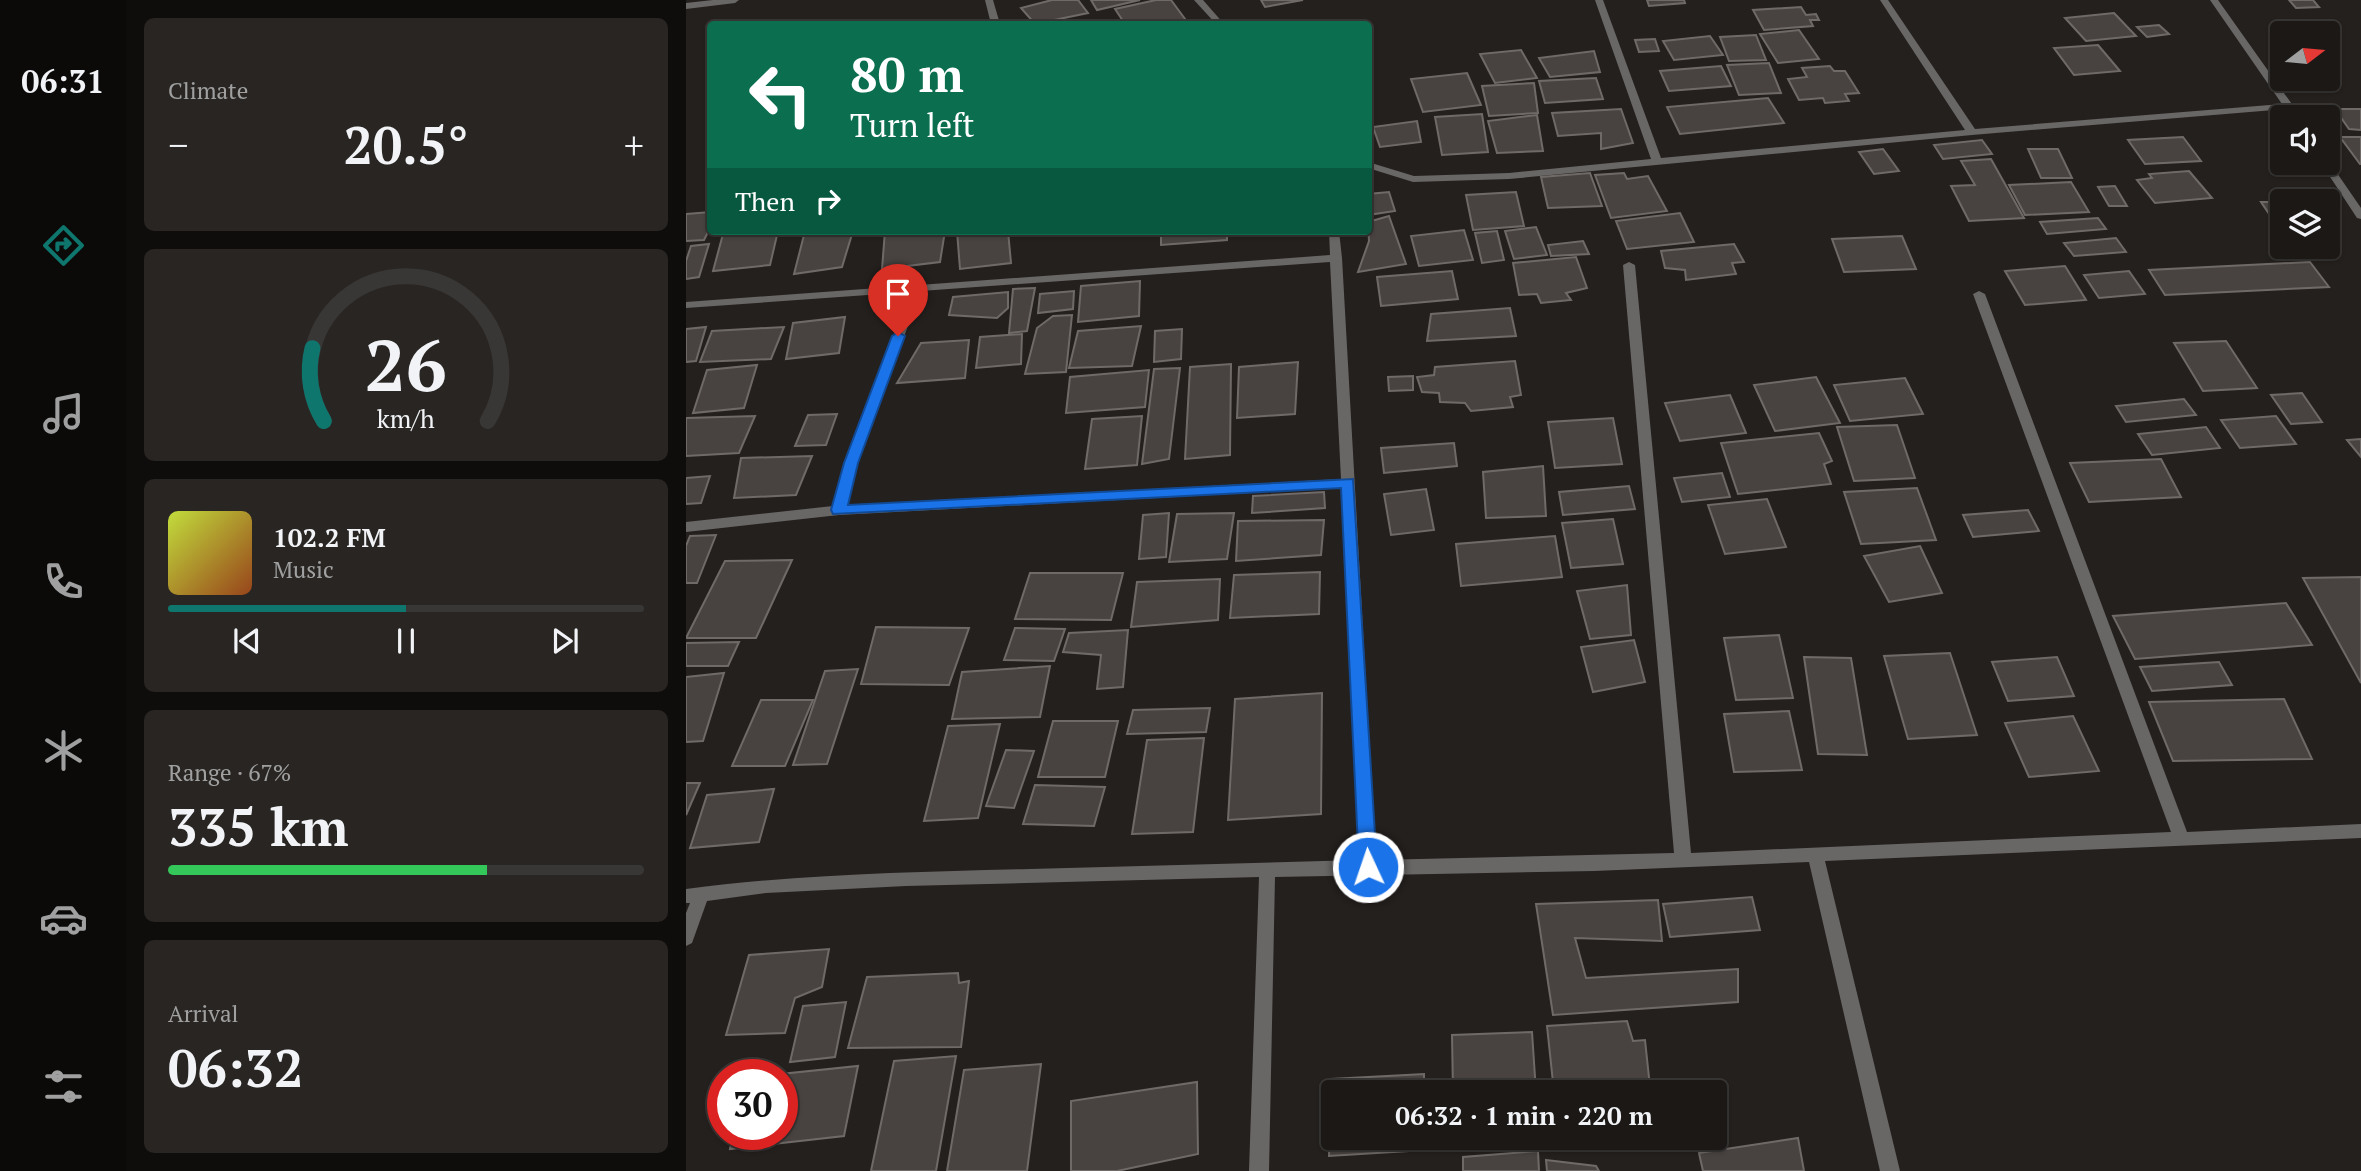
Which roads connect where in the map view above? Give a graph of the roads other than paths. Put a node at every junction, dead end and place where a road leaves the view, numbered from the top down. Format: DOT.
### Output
graph roads {
  1 [pos="735,0"];
  2 [pos="990,0"];
  3 [pos="1198,0"];
  4 [pos="1599,0"];
  5 [pos="1884,0"];
  6 [pos="2214,0"];
  7 [pos="686,6"];
  8 [pos="995,21"];
  9 [pos="1217,21"];
  10 [pos="2287,105"];
  11 [pos="2270,107"];
  12 [pos="1972,131"];
  13 [pos="1657,162"];
  14 [pos="1372,166"];
  15 [pos="2334,175"];
  16 [pos="2361,216"];
  17 [pos="1334,235"];
  18 [pos="1336,258"];
  19 [pos="1629,265"];
  20 [pos="917,288"];
  21 [pos="1979,294"];
  22 [pos="686,305"];
  23 [pos="1348,483"];
  24 [pos="839,510"];
  25 [pos="686,527"];
  26 [pos="2361,831"];
  27 [pos="2182,837"];
  28 [pos="1815,853"];
  29 [pos="1683,859"];
  30 [pos="1368,867"];
  31 [pos="1267,869"];
  32 [pos="693,895"];
  33 [pos="686,938"];
  34 [pos="1259,1171"];
  35 [pos="1890,1171"];
  1 -- 7 [label="street"];
  2 -- 8 [label="street"];
  3 -- 9 [label="street"];
  4 -- 13 [label="street"];
  5 -- 12 [label="street"];
  6 -- 10 [label="street"];
  11 -- 12 [label="street"];
  12 -- 13 [label="street"];
  13 -- 14 [label="street"];
  15 -- 16 [label="street"];
  17 -- 18 [label="street"];
  18 -- 20 [label="street"];
  18 -- 23 [label="street"];
  19 -- 29 [label="street"];
  20 -- 22 [label="street"];
  20 -- 24 [label="street"];
  21 -- 27 [label="street"];
  23 -- 24 [label="street"];
  23 -- 30 [label="street"];
  24 -- 25 [label="street"];
  26 -- 27 [label="street"];
  27 -- 28 [label="street"];
  28 -- 29 [label="street"];
  28 -- 35 [label="street"];
  29 -- 30 [label="street"];
  30 -- 31 [label="street"];
  31 -- 32 [label="street"];
  31 -- 34 [label="street"];
  32 -- 33 [label="street"];
}
